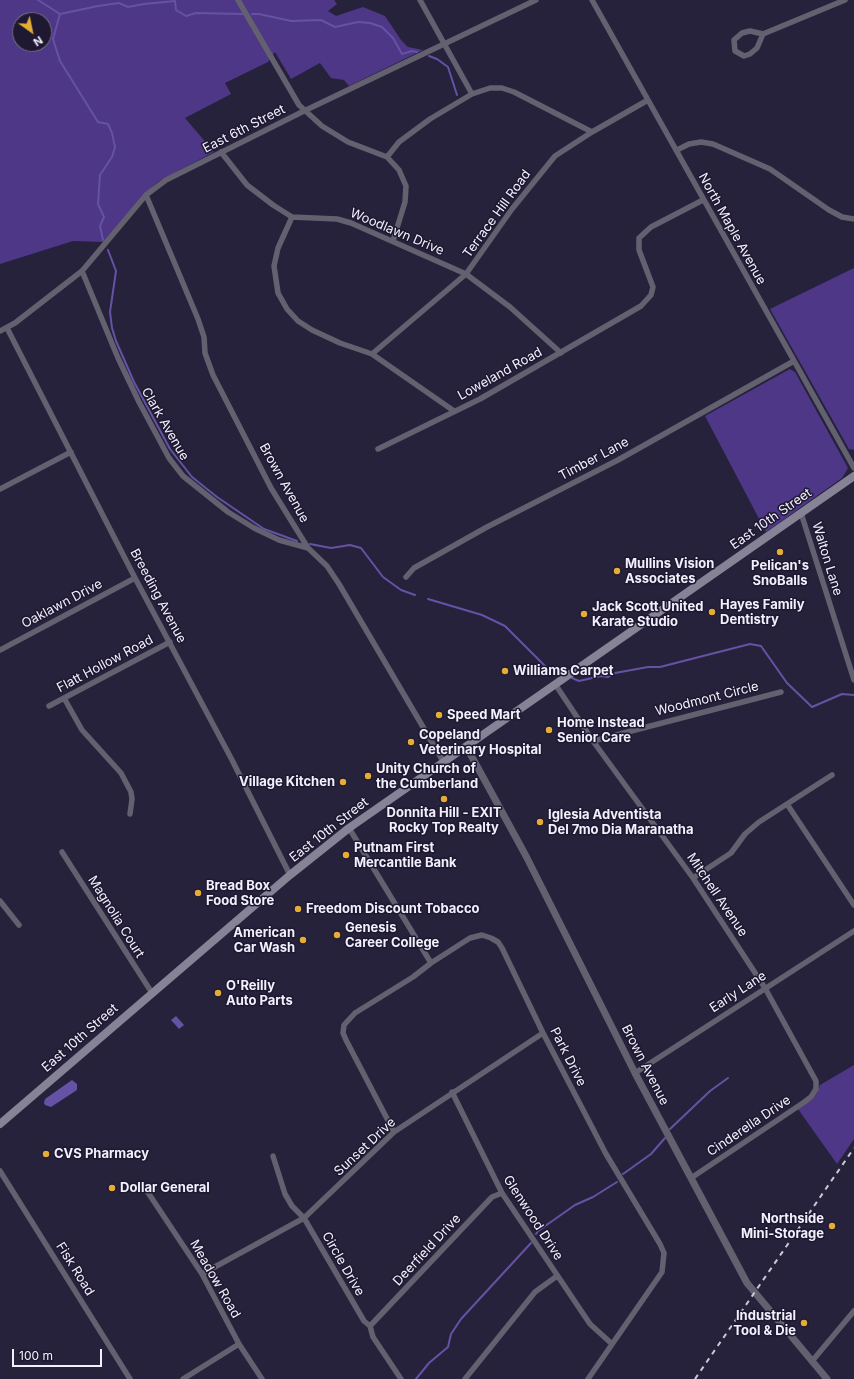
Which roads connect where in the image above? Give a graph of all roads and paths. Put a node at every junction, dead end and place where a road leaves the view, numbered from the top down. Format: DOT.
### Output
graph roads {
  1 [pos="238,0"];
  2 [pos="420,0"];
  3 [pos="536,0"];
  4 [pos="592,0"];
  5 [pos="845,0"];
  6 [pos="763,34"];
  7 [pos="445,44"];
  8 [pos="472,94"];
  9 [pos="648,100"];
  10 [pos="304,111"];
  11 [pos="592,132"];
  12 [pos="677,150"];
  13 [pos="221,152"];
  14 [pos="387,157"];
  15 [pos="146,195"];
  16 [pos="703,200"];
  17 [pos="292,217"];
  18 [pos="854,219"];
  19 [pos="393,241"];
  20 [pos="82,271"];
  21 [pos="466,274"];
  22 [pos="6,328"];
  23 [pos="0,331"];
  24 [pos="561,353"];
  25 [pos="372,354"];
  26 [pos="794,362"];
  27 [pos="454,410"];
  28 [pos="378,449"];
  29 [pos="71,452"];
  30 [pos="854,468"];
  31 [pos="854,476"];
  32 [pos="0,489"];
  33 [pos="801,513"];
  34 [pos="308,548"];
  35 [pos="406,577"];
  36 [pos="135,578"];
  37 [pos="170,642"];
  38 [pos="0,650"];
  39 [pos="854,680"];
  40 [pos="555,684"];
  41 [pos="781,692"];
  42 [pos="64,698"];
  43 [pos="49,706"];
  44 [pos="593,741"];
  45 [pos="466,746"];
  46 [pos="443,761"];
  47 [pos="832,775"];
  48 [pos="787,804"];
  49 [pos="130,814"];
  50 [pos="349,828"];
  51 [pos="62,852"];
  52 [pos="290,875"];
  53 [pos="693,878"];
  54 [pos="0,901"];
  55 [pos="854,905"];
  56 [pos="19,925"];
  57 [pos="854,931"];
  58 [pos="431,963"];
  59 [pos="765,988"];
  60 [pos="152,993"];
  61 [pos="543,1033"];
  62 [pos="635,1073"];
  63 [pos="816,1089"];
  64 [pos="452,1092"];
  65 [pos="0,1124"];
  66 [pos="394,1132"];
  67 [pos="273,1156"];
  68 [pos="0,1167"];
  69 [pos="1,1173"];
  70 [pos="691,1178"];
  71 [pos="147,1191"];
  72 [pos="502,1193"];
  73 [pos="304,1218"];
  74 [pos="202,1274"];
  75 [pos="557,1276"];
  76 [pos="854,1311"];
  77 [pos="370,1326"];
  78 [pos="239,1344"];
  79 [pos="612,1344"];
  80 [pos="812,1360"];
  81 [pos="130,1379"];
  82 [pos="183,1379"];
  83 [pos="262,1379"];
  84 [pos="401,1379"];
  85 [pos="464,1379"];
  86 [pos="588,1379"];
  87 [pos="827,1379"];
  1 -- 10 [label="street"];
  2 -- 7 [label="street"];
  3 -- 7 [label="street, East 6th Street"];
  4 -- 9 [label="street, North Maple Avenue"];
  5 -- 6 [label="street"];
  6 -- 6 [label="street"];
  7 -- 8 [label="street"];
  7 -- 10 [label="street, East 6th Street"];
  8 -- 11 [label="street"];
  8 -- 14 [label="street"];
  9 -- 11 [label="street, Terrace Hill Road"];
  9 -- 12 [label="street, North Maple Avenue"];
  10 -- 13 [label="street, East 6th Street"];
  10 -- 14 [label="street"];
  11 -- 21 [label="street, Terrace Hill Road"];
  12 -- 16 [label="street, North Maple Avenue"];
  12 -- 18 [label="street"];
  13 -- 15 [label="street, East 6th Street"];
  13 -- 17 [label="street, Woodlawn Drive"];
  14 -- 19 [label="street"];
  15 -- 20 [label="street, East 6th Street"];
  15 -- 34 [label="street, Brown Avenue"];
  16 -- 24 [label="street, Loweland Road"];
  16 -- 26 [label="street, North Maple Avenue"];
  17 -- 19 [label="street, Woodlawn Drive"];
  17 -- 25 [label="street, Loweland Road"];
  19 -- 21 [label="street, Woodlawn Drive"];
  20 -- 22 [label="street, East 6th Street"];
  20 -- 34 [label="street, Clark Avenue"];
  21 -- 24 [label="street, Woodlawn Drive"];
  21 -- 25 [label="street, Terrace Hill Road"];
  22 -- 23 [label="street, East 6th Street"];
  22 -- 29 [label="street, Breeding Avenue"];
  24 -- 27 [label="street, Loweland Road"];
  25 -- 27 [label="street, Loweland Road"];
  26 -- 30 [label="street, North Maple Avenue"];
  26 -- 35 [label="street, Timber Lane"];
  27 -- 28 [label="street"];
  29 -- 32 [label="street"];
  29 -- 36 [label="street, Breeding Avenue"];
  31 -- 33 [label="main road, East 10th Street"];
  33 -- 39 [label="street, Walton Lane"];
  33 -- 40 [label="main road, East 10th Street"];
  34 -- 46 [label="street, Brown Avenue"];
  36 -- 37 [label="street, Breeding Avenue"];
  36 -- 38 [label="street, Oaklawn Drive"];
  37 -- 42 [label="street, Flatt Hollow Road"];
  37 -- 52 [label="street, Breeding Avenue"];
  40 -- 44 [label="street, Mitchell Avenue"];
  40 -- 45 [label="main road, East 10th Street"];
  41 -- 44 [label="street, Woodmont Circle"];
  42 -- 43 [label="street, Flatt Hollow Road"];
  42 -- 49 [label="street"];
  44 -- 53 [label="street, Mitchell Avenue"];
  45 -- 46 [label="main road, East 10th Street"];
  45 -- 62 [label="street, Brown Avenue"];
  46 -- 50 [label="main road, East 10th Street"];
  47 -- 48 [label="street"];
  48 -- 53 [label="street"];
  48 -- 55 [label="street"];
  50 -- 52 [label="main road, East 10th Street"];
  50 -- 58 [label="street"];
  51 -- 60 [label="street, Magnolia Court"];
  52 -- 60 [label="main road, East 10th Street"];
  53 -- 59 [label="street, Mitchell Avenue"];
  54 -- 56 [label="street"];
  57 -- 59 [label="street, Early Lane"];
  58 -- 61 [label="street, Park Drive"];
  58 -- 66 [label="street"];
  59 -- 62 [label="street, Early Lane"];
  59 -- 63 [label="street, Mitchell Avenue"];
  60 -- 65 [label="main road, East 10th Street"];
  61 -- 64 [label="street, Sunset Drive"];
  61 -- 79 [label="street, Park Drive"];
  62 -- 70 [label="street, Brown Avenue"];
  63 -- 70 [label="street, Cinderella Drive"];
  64 -- 66 [label="street, Sunset Drive"];
  64 -- 72 [label="street, Glenwood Drive"];
  66 -- 73 [label="street, Sunset Drive"];
  67 -- 73 [label="street, Circle Drive"];
  68 -- 69 [label="street, Fisk Road"];
  69 -- 81 [label="street, Fisk Road"];
  70 -- 80 [label="street, Brown Avenue"];
  71 -- 74 [label="street, Meadow Road"];
  72 -- 75 [label="street, Glenwood Drive"];
  72 -- 77 [label="street, Deerfield Drive"];
  73 -- 74 [label="street, Sunset Drive"];
  73 -- 77 [label="street, Circle Drive"];
  74 -- 78 [label="street, Meadow Road"];
  75 -- 79 [label="street, Glenwood Drive"];
  75 -- 85 [label="street"];
  76 -- 80 [label="street"];
  77 -- 84 [label="street, Circle Drive"];
  78 -- 82 [label="street"];
  78 -- 83 [label="street, Meadow Road"];
  79 -- 86 [label="street, Park Drive"];
  80 -- 87 [label="street, Brown Avenue"];
}
